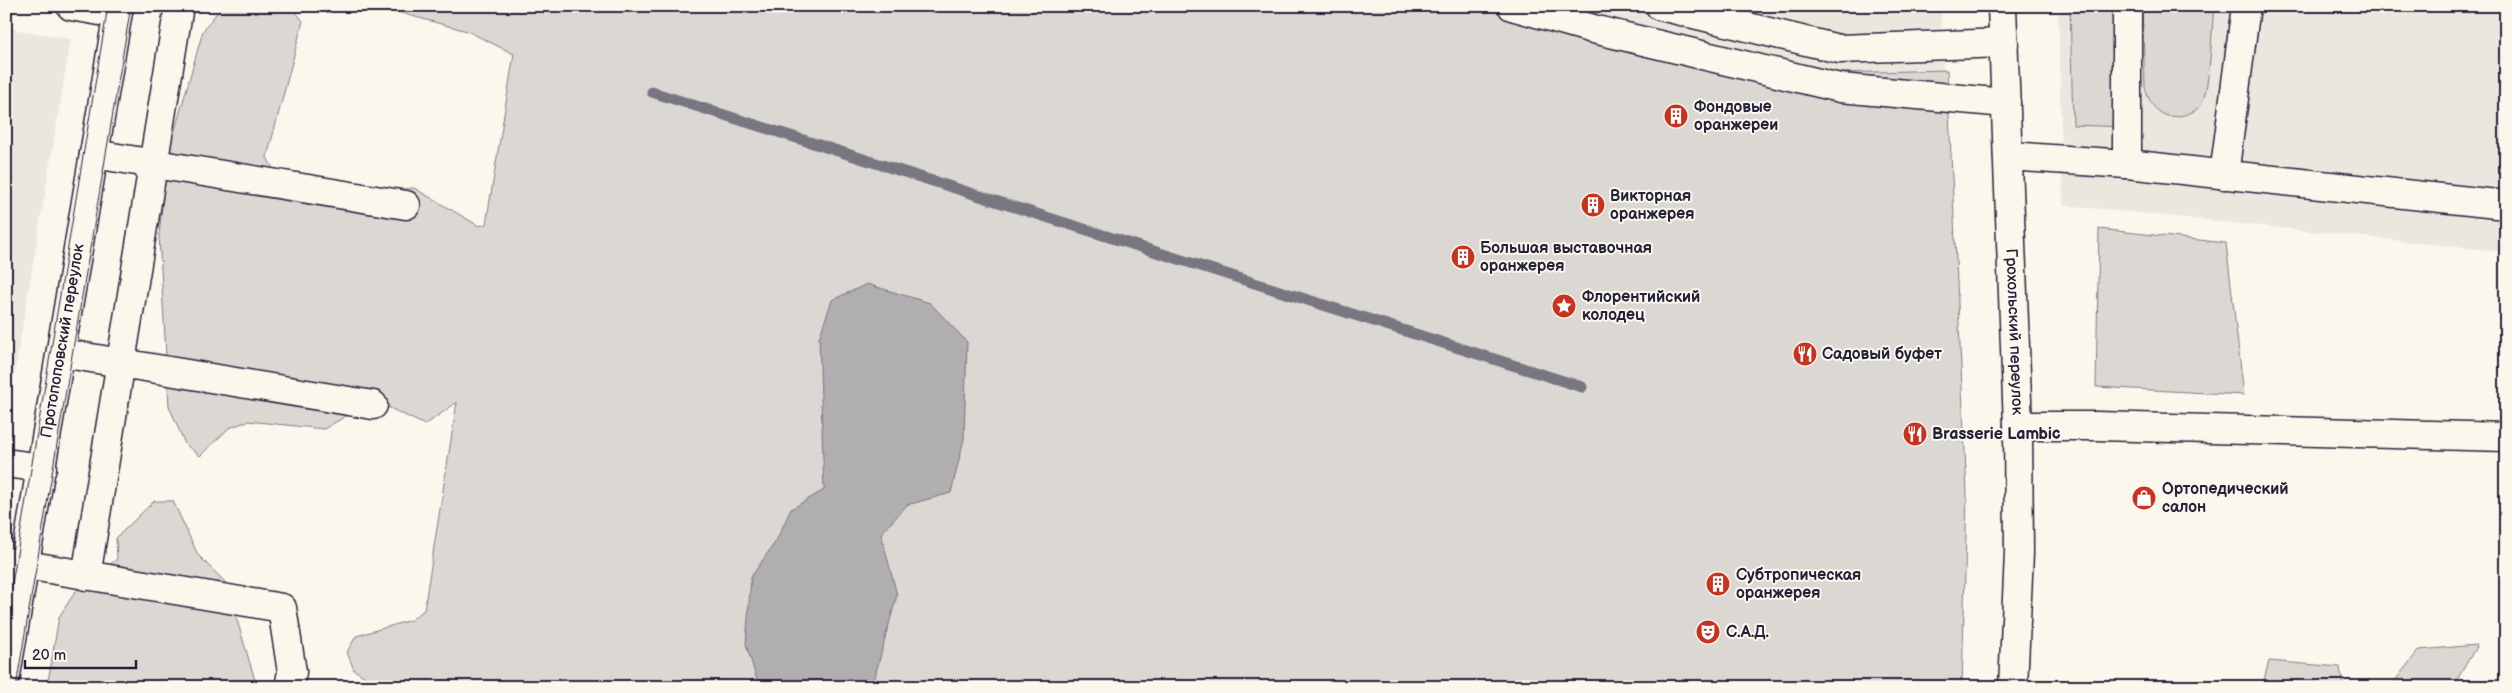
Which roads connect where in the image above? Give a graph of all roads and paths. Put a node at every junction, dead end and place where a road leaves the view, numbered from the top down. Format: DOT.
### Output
graph roads {
  1 [pos="71,6"];
  2 [pos="179,6"];
  3 [pos="1512,6"];
  4 [pos="1660,6"];
  5 [pos="2002,6"];
  6 [pos="2126,6"];
  7 [pos="2246,6"];
  8 [pos="118,10"];
  9 [pos="2004,43"];
  10 [pos="2006,103"];
  11 [pos="94,154"];
  12 [pos="2008,156"];
  13 [pos="154,164"];
  14 [pos="2127,164"];
  15 [pos="2224,174"];
  16 [pos="406,205"];
  17 [pos="2506,205"];
  18 [pos="61,353"];
  19 [pos="121,364"];
  20 [pos="373,405"];
  21 [pos="2018,426"];
  22 [pos="2506,438"];
  23 [pos="6,463"];
  24 [pos="42,468"];
  25 [pos="16,564"];
  26 [pos="86,576"];
  27 [pos="6,674"];
  28 [pos="289,687"];
  29 [pos="2013,687"];
  1 -- 8 [label="street"];
  2 -- 13 [label="street"];
  3 -- 10 [label="street"];
  4 -- 9 [label="street"];
  5 -- 9 [label="street, Грохольский переулок"];
  6 -- 14 [label="street"];
  7 -- 15 [label="street"];
  8 -- 11 [label="street, Протопоповский переулок"];
  9 -- 10 [label="street, Грохольский переулок"];
  10 -- 12 [label="street, Грохольский переулок"];
  11 -- 13 [label="street"];
  11 -- 18 [label="street, Протопоповский переулок"];
  12 -- 14 [label="street"];
  12 -- 21 [label="street, Грохольский переулок"];
  13 -- 16 [label="street"];
  13 -- 19 [label="street"];
  14 -- 15 [label="street"];
  15 -- 17 [label="street"];
  18 -- 19 [label="street"];
  18 -- 24 [label="street, Протопоповский переулок"];
  19 -- 20 [label="street"];
  19 -- 26 [label="street"];
  21 -- 22 [label="street"];
  21 -- 29 [label="street, Грохольский переулок"];
  23 -- 24 [label="street"];
  24 -- 25 [label="street, Протопоповский переулок"];
  25 -- 26 [label="street"];
  25 -- 27 [label="street, Протопоповский переулок"];
  26 -- 28 [label="street"];
}
